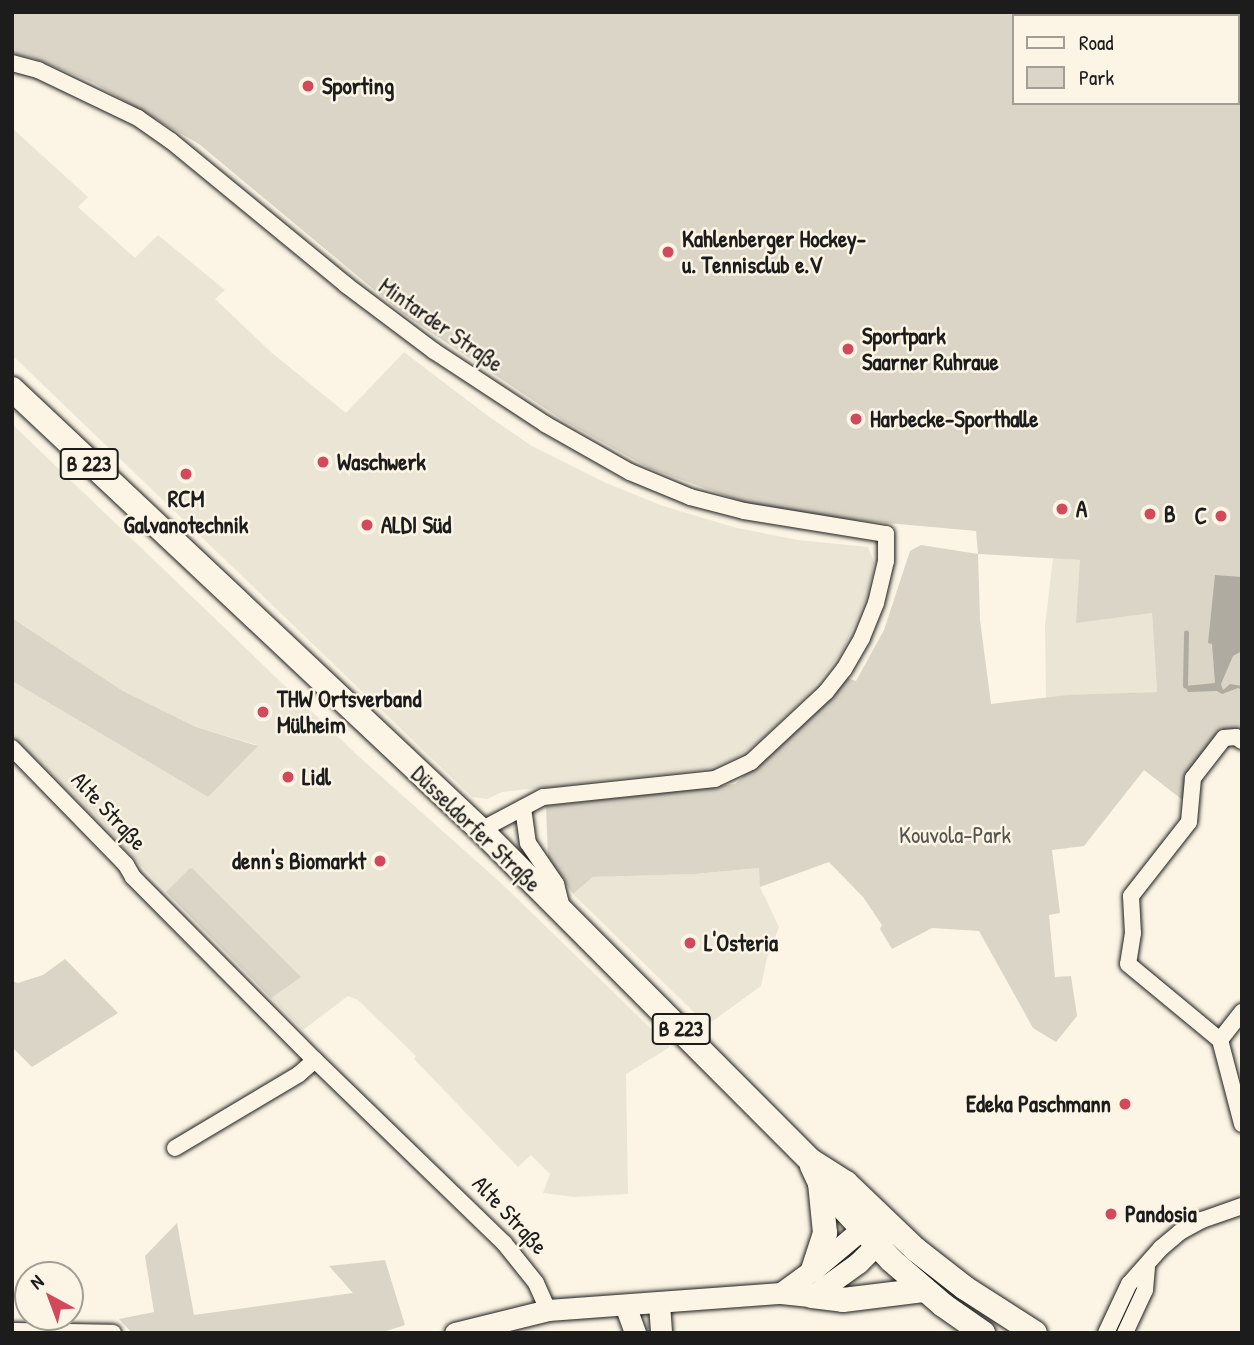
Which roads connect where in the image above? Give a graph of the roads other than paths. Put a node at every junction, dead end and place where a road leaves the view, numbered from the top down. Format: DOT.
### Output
graph roads {
  1 [pos="12,63"];
  2 [pos="12,390"];
  3 [pos="1242,741"];
  4 [pos="12,748"];
  5 [pos="523,808"];
  6 [pos="481,830"];
  7 [pos="564,915"];
  8 [pos="1242,1012"];
  9 [pos="1220,1040"];
  10 [pos="315,1060"];
  11 [pos="1242,1124"];
  12 [pos="175,1148"];
  13 [pos="810,1160"];
  14 [pos="820,1183"];
  15 [pos="1242,1206"];
  16 [pos="878,1229"];
  17 [pos="1147,1267"];
  18 [pos="813,1270"];
  19 [pos="925,1290"];
  20 [pos="781,1293"];
  21 [pos="812,1296"];
  22 [pos="659,1303"];
  23 [pos="625,1305"];
  24 [pos="548,1310"];
  25 [pos="12,1331"];
  26 [pos="114,1333"];
  27 [pos="455,1333"];
  28 [pos="635,1333"];
  29 [pos="661,1333"];
  30 [pos="983,1333"];
  31 [pos="1035,1333"];
  32 [pos="1106,1333"];
  33 [pos="1125,1333"];
  1 -- 5 [label="street, Mintarder Straße"];
  2 -- 6 [label="main road, Düsseldorfer Straße / B 223"];
  3 -- 9 [label="street"];
  4 -- 10 [label="street, Alte Straße"];
  5 -- 6 [label="street"];
  5 -- 7 [label="street"];
  6 -- 7 [label="main road, Düsseldorfer Straße / B 223"];
  7 -- 13 [label="main road, Düsseldorfer Straße / B 223"];
  8 -- 9 [label="street"];
  9 -- 11 [label="street"];
  10 -- 12 [label="street"];
  10 -- 24 [label="street, Alte Straße"];
  13 -- 14 [label="main road, Düsseldorfer Straße / B 223"];
  13 -- 16 [label="main road, Düsseldorfer Straße / B 223"];
  14 -- 16 [label="main road, Düsseldorfer Straße / B 223"];
  14 -- 18 [label="main road"];
  15 -- 17 [label="street"];
  16 -- 18 [label="main road"];
  16 -- 19 [label="main road, B 223"];
  16 -- 21 [label="main road"];
  16 -- 31 [label="main road, B 223"];
  17 -- 32 [label="street"];
  17 -- 33 [label="street"];
  18 -- 20 [label="main road"];
  19 -- 21 [label="main road"];
  19 -- 30 [label="main road, B 223"];
  20 -- 21 [label="main road"];
  20 -- 22 [label="main road"];
  22 -- 23 [label="main road"];
  22 -- 29 [label="main road"];
  23 -- 24 [label="main road"];
  23 -- 28 [label="main road"];
  24 -- 27 [label="main road"];
  25 -- 26 [label="street"];
}
